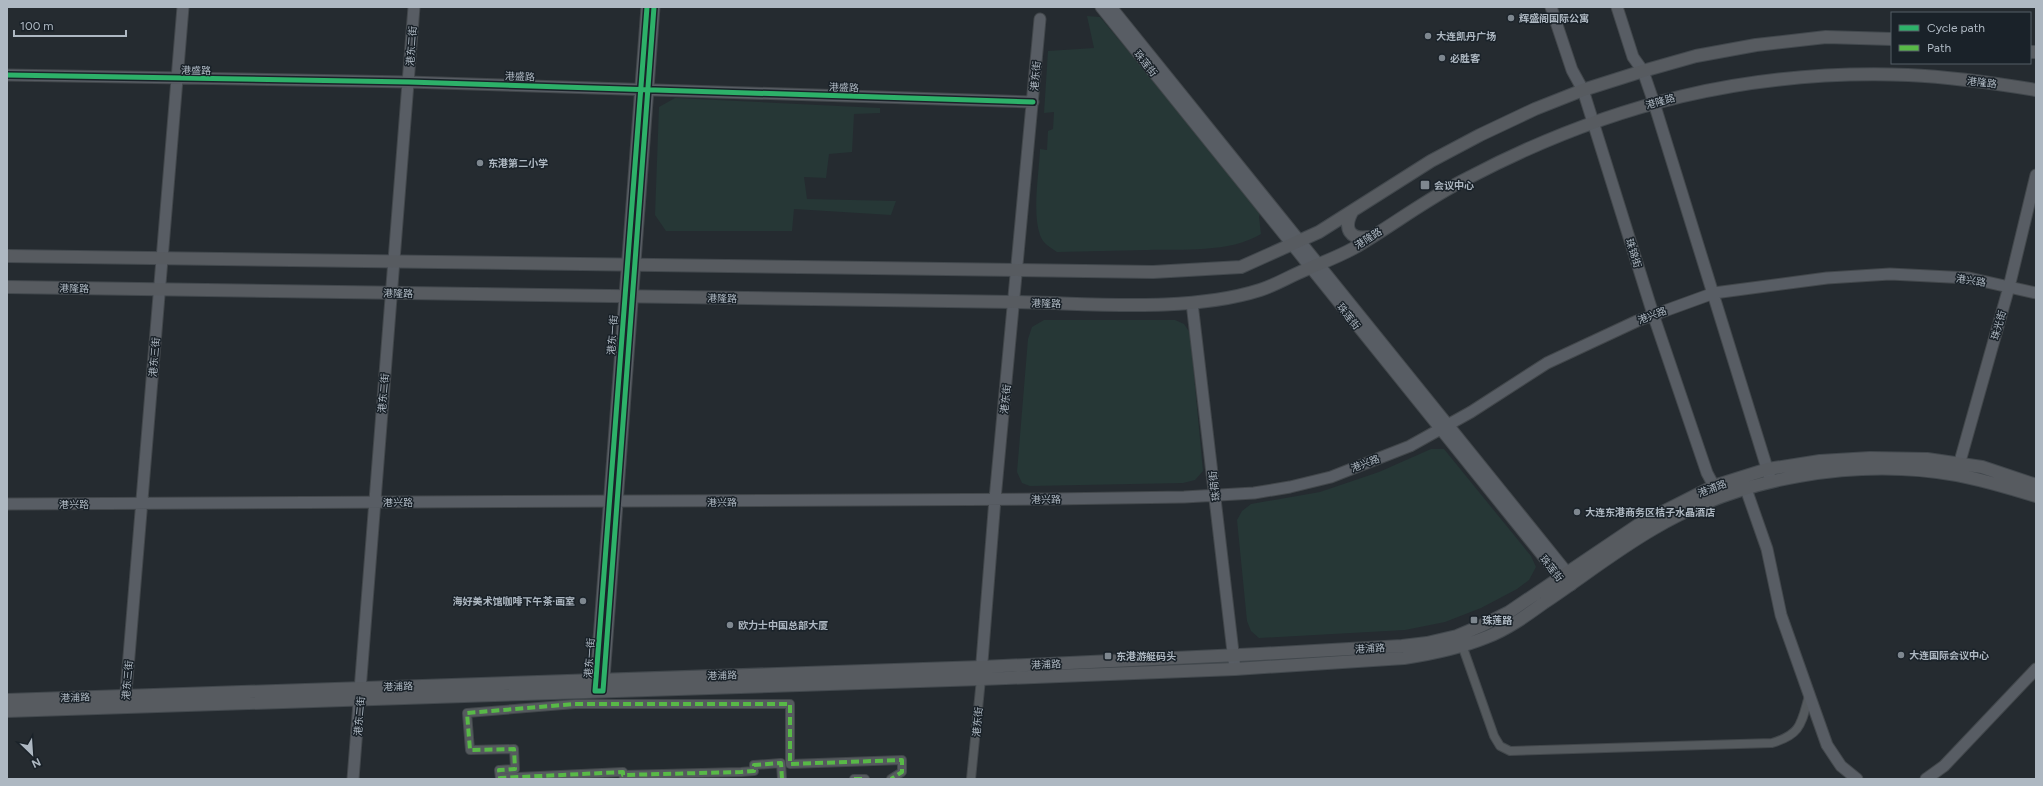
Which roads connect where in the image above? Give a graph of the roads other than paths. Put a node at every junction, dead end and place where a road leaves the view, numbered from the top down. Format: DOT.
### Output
graph roads {
  1 [pos="183,7"];
  2 [pos="414,7"];
  3 [pos="647,7"];
  4 [pos="654,7"];
  5 [pos="1101,7"];
  6 [pos="1111,7"];
  7 [pos="1551,7"];
  8 [pos="1617,7"];
  9 [pos="1040,19"];
  10 [pos="1891,39"];
  11 [pos="1643,71"];
  12 [pos="7,75"];
  13 [pos="177,78"];
  14 [pos="409,82"];
  15 [pos="644,89"];
  16 [pos="1583,90"];
  17 [pos="2036,90"];
  18 [pos="1032,102"];
  19 [pos="1654,103"];
  20 [pos="1593,122"];
  21 [pos="2036,175"];
  22 [pos="1352,212"];
  23 [pos="1369,237"];
  24 [pos="1295,243"];
  25 [pos="7,256"];
  26 [pos="162,258"];
  27 [pos="394,261"];
  28 [pos="631,265"];
  29 [pos="1314,266"];
  30 [pos="1018,270"];
  31 [pos="7,287"];
  32 [pos="2009,287"];
  33 [pos="159,290"];
  34 [pos="392,293"];
  35 [pos="2036,293"];
  36 [pos="1714,294"];
  37 [pos="628,297"];
  38 [pos="1014,302"];
  39 [pos="1192,302"];
  40 [pos="1653,314"];
  41 [pos="1444,427"];
  42 [pos="1959,463"];
  43 [pos="1768,469"];
  44 [pos="1956,475"];
  45 [pos="1771,481"];
  46 [pos="2036,484"];
  47 [pos="1714,486"];
  48 [pos="1746,489"];
  49 [pos="1215,495"];
  50 [pos="1722,496"];
  51 [pos="2036,496"];
  52 [pos="995,499"];
  53 [pos="374,502"];
  54 [pos="613,502"];
  55 [pos="7,504"];
  56 [pos="141,504"];
  57 [pos="1564,575"];
  58 [pos="1571,585"];
  59 [pos="1462,645"];
  60 [pos="1234,656"];
  61 [pos="1235,669"];
  62 [pos="2036,669"];
  63 [pos="982,673"];
  64 [pos="600,679"];
  65 [pos="361,687"];
  66 [pos="600,692"];
  67 [pos="1809,696"];
  68 [pos="7,700"];
  69 [pos="361,700"];
  70 [pos="125,701"];
  71 [pos="7,711"];
  72 [pos="353,779"];
  73 [pos="782,779"];
  74 [pos="854,779"];
  75 [pos="865,779"];
  76 [pos="891,779"];
  77 [pos="971,779"];
  78 [pos="1856,779"];
  79 [pos="1926,779"];
  1 -- 13 [label="main road, 港东三街"];
  2 -- 14 [label="main road, 港东二街"];
  3 -- 15 [label="main road, 港东一街"];
  4 -- 15 [label="main road, 港东一街"];
  5 -- 24 [label="main road, 珠莲街"];
  6 -- 24 [label="main road, 珠莲街"];
  7 -- 16 [label="main road, 珠锦街"];
  8 -- 11 [label="main road"];
  9 -- 18 [label="main road, 港东街"];
  10 -- 11 [label="main road"];
  11 -- 16 [label="main road"];
  11 -- 19 [label="main road"];
  12 -- 13 [label="main road, 港盛路"];
  13 -- 14 [label="main road, 港盛路"];
  13 -- 26 [label="main road, 港东三街"];
  14 -- 15 [label="main road, 港盛路"];
  14 -- 27 [label="main road, 港东二街"];
  15 -- 18 [label="main road, 港盛路"];
  15 -- 28 [label="main road, 港东一街"];
  16 -- 20 [label="main road, 珠锦街"];
  16 -- 22 [label="main road"];
  17 -- 19 [label="main road, 港隆路"];
  18 -- 30 [label="main road, 港东街"];
  19 -- 20 [label="main road, 港隆路"];
  19 -- 36 [label="main road"];
  20 -- 23 [label="main road, 港隆路"];
  20 -- 40 [label="main road, 珠锦街"];
  21 -- 32 [label="main road, 珠光街"];
  22 -- 23 [label="main road"];
  22 -- 24 [label="main road"];
  23 -- 29 [label="main road, 港隆路"];
  24 -- 29 [label="main road, 珠莲街"];
  24 -- 30 [label="main road"];
  25 -- 26 [label="main road"];
  26 -- 27 [label="main road"];
  26 -- 33 [label="main road, 港东三街"];
  27 -- 28 [label="main road"];
  27 -- 34 [label="main road, 港东二街"];
  28 -- 30 [label="main road"];
  28 -- 37 [label="main road, 港东一街"];
  29 -- 39 [label="main road, 港隆路"];
  29 -- 41 [label="main road, 珠莲街"];
  30 -- 38 [label="main road, 港东街"];
  31 -- 33 [label="main road, 港隆路"];
  32 -- 35 [label="main road, 港兴路"];
  32 -- 36 [label="main road, 港兴路"];
  32 -- 42 [label="main road, 珠光街"];
  33 -- 34 [label="main road, 港隆路"];
  33 -- 56 [label="main road, 港东三街"];
  34 -- 37 [label="main road, 港隆路"];
  34 -- 53 [label="main road, 港东二街"];
  36 -- 40 [label="main road, 港兴路"];
  36 -- 43 [label="main road"];
  37 -- 38 [label="main road, 港隆路"];
  37 -- 54 [label="main road, 港东一街"];
  38 -- 39 [label="main road, 港隆路"];
  38 -- 52 [label="main road, 港东街"];
  39 -- 49 [label="main road, 珠荷街"];
  40 -- 41 [label="main road, 港兴路"];
  40 -- 47 [label="main road, 珠锦街"];
  41 -- 49 [label="main road, 港兴路"];
  41 -- 57 [label="main road, 珠莲街"];
  42 -- 43 [label="main road, 港浦路"];
  42 -- 44 [label="main road, 珠光街"];
  42 -- 46 [label="main road, 港浦路"];
  43 -- 45 [label="main road"];
  43 -- 47 [label="main road, 港浦路"];
  44 -- 45 [label="main road, 港浦路"];
  44 -- 51 [label="main road, 港浦路"];
  45 -- 48 [label="main road, 港浦路"];
  47 -- 50 [label="main road, 珠锦街"];
  47 -- 57 [label="main road, 港浦路"];
  48 -- 50 [label="main road, 港浦路"];
  48 -- 67 [label="main road"];
  49 -- 52 [label="main road, 港兴路"];
  49 -- 60 [label="main road, 珠荷街"];
  50 -- 58 [label="main road, 港浦路"];
  52 -- 54 [label="main road, 港兴路"];
  52 -- 63 [label="main road, 港东街"];
  53 -- 54 [label="main road, 港兴路"];
  53 -- 56 [label="main road, 港兴路"];
  53 -- 65 [label="main road, 港东二街"];
  54 -- 64 [label="main road, 港东一街"];
  55 -- 56 [label="main road, 港兴路"];
  56 -- 70 [label="main road, 港东三街"];
  57 -- 58 [label="main road, 珠莲街"];
  57 -- 60 [label="main road, 港浦路"];
  58 -- 59 [label="main road, 港浦路"];
  59 -- 61 [label="main road, 港浦路"];
  59 -- 67 [label="street"];
  60 -- 61 [label="main road, 珠荷街"];
  60 -- 63 [label="main road, 港浦路"];
  61 -- 63 [label="main road, 港浦路"];
  62 -- 79 [label="main road"];
  63 -- 64 [label="main road, 港浦路"];
  63 -- 66 [label="main road, 港浦路"];
  63 -- 77 [label="street, 港东街"];
  64 -- 65 [label="main road, 港浦路"];
  64 -- 66 [label="main road, 港东一街"];
  65 -- 69 [label="main road, 港东二街"];
  65 -- 70 [label="main road, 港浦路"];
  66 -- 69 [label="main road, 港浦路"];
  67 -- 78 [label="main road"];
  68 -- 70 [label="main road, 港浦路"];
  69 -- 70 [label="main road, 港浦路"];
  69 -- 72 [label="main road, 港东二街"];
  70 -- 71 [label="main road, 港浦路"];
  73 -- 76 [label="street"];
  74 -- 75 [label="street"];
}
